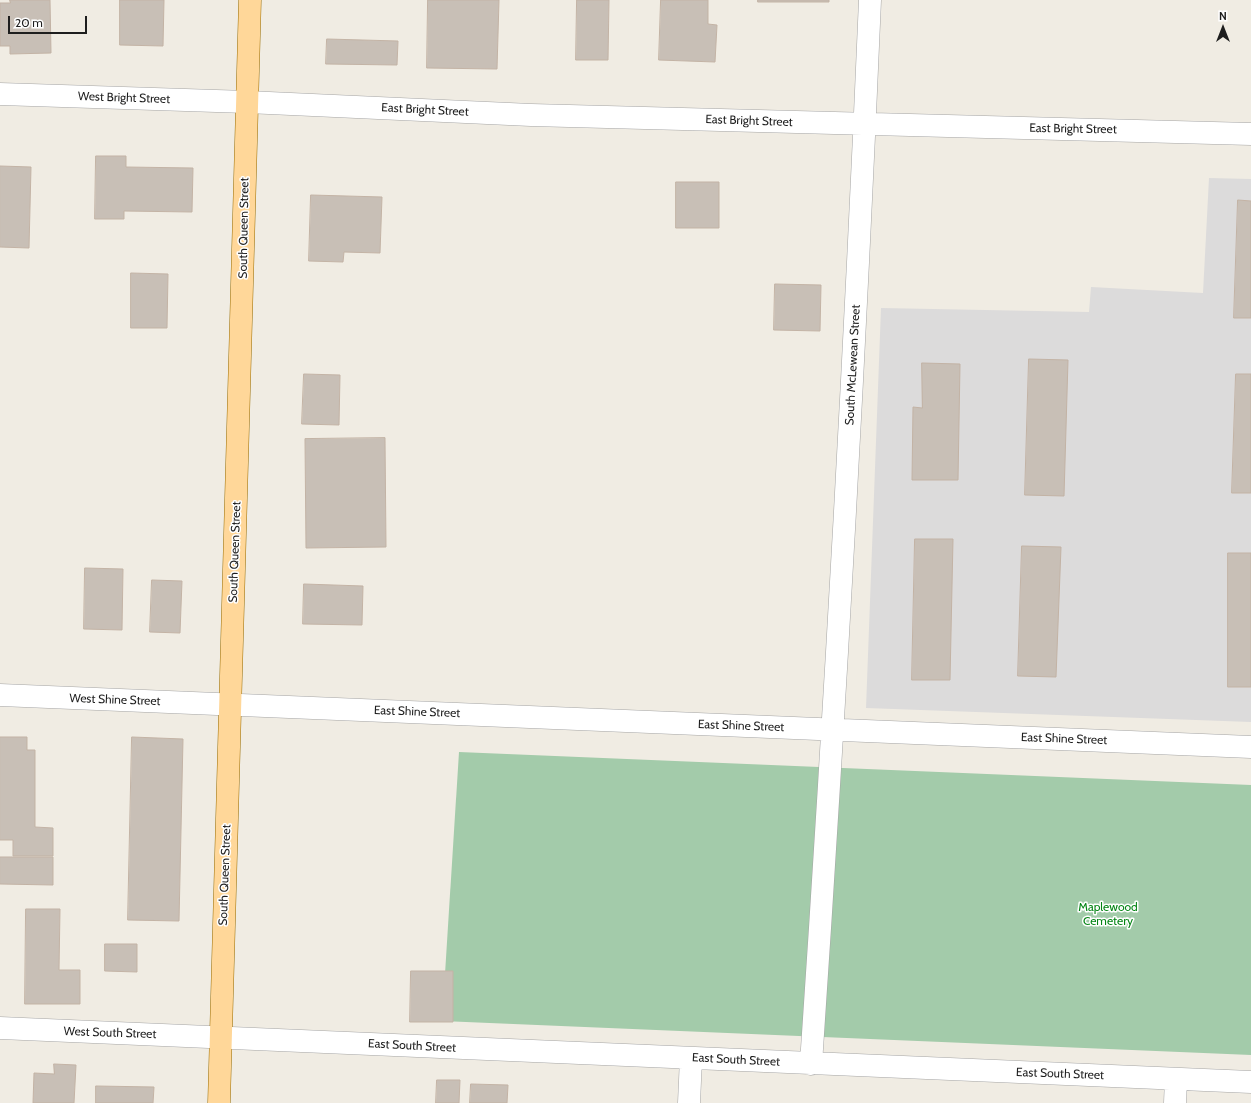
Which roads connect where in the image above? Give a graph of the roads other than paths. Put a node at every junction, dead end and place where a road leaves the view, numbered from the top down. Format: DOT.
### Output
graph roads {
  1 [pos="250,0"];
  2 [pos="870,0"];
  3 [pos="0,94"];
  4 [pos="247,102"];
  5 [pos="865,125"];
  6 [pos="1251,134"];
  7 [pos="0,695"];
  8 [pos="230,704"];
  9 [pos="833,729"];
  10 [pos="1251,747"];
  11 [pos="0,1028"];
  12 [pos="221,1037"];
  13 [pos="691,1058"];
  14 [pos="811,1064"];
  15 [pos="1176,1079"];
  16 [pos="1251,1082"];
  17 [pos="219,1103"];
  18 [pos="689,1103"];
  19 [pos="1175,1103"];
  1 -- 4 [label="main road, South Queen Street"];
  2 -- 5 [label="street, South McLewean Street"];
  3 -- 4 [label="street, West Bright Street"];
  4 -- 5 [label="street, East Bright Street"];
  4 -- 8 [label="main road, South Queen Street"];
  5 -- 6 [label="street, East Bright Street"];
  5 -- 9 [label="street, South McLewean Street"];
  7 -- 8 [label="street, West Shine Street"];
  8 -- 9 [label="street, East Shine Street"];
  8 -- 12 [label="main road, South Queen Street"];
  9 -- 10 [label="street, East Shine Street"];
  9 -- 14 [label="street, South McLewean Street"];
  11 -- 12 [label="street, West South Street"];
  12 -- 13 [label="street, East South Street"];
  12 -- 17 [label="main road, South Queen Street"];
  13 -- 14 [label="street, East South Street"];
  13 -- 18 [label="street"];
  14 -- 15 [label="street, East South Street"];
  15 -- 16 [label="street, East South Street"];
  15 -- 19 [label="street"];
}
